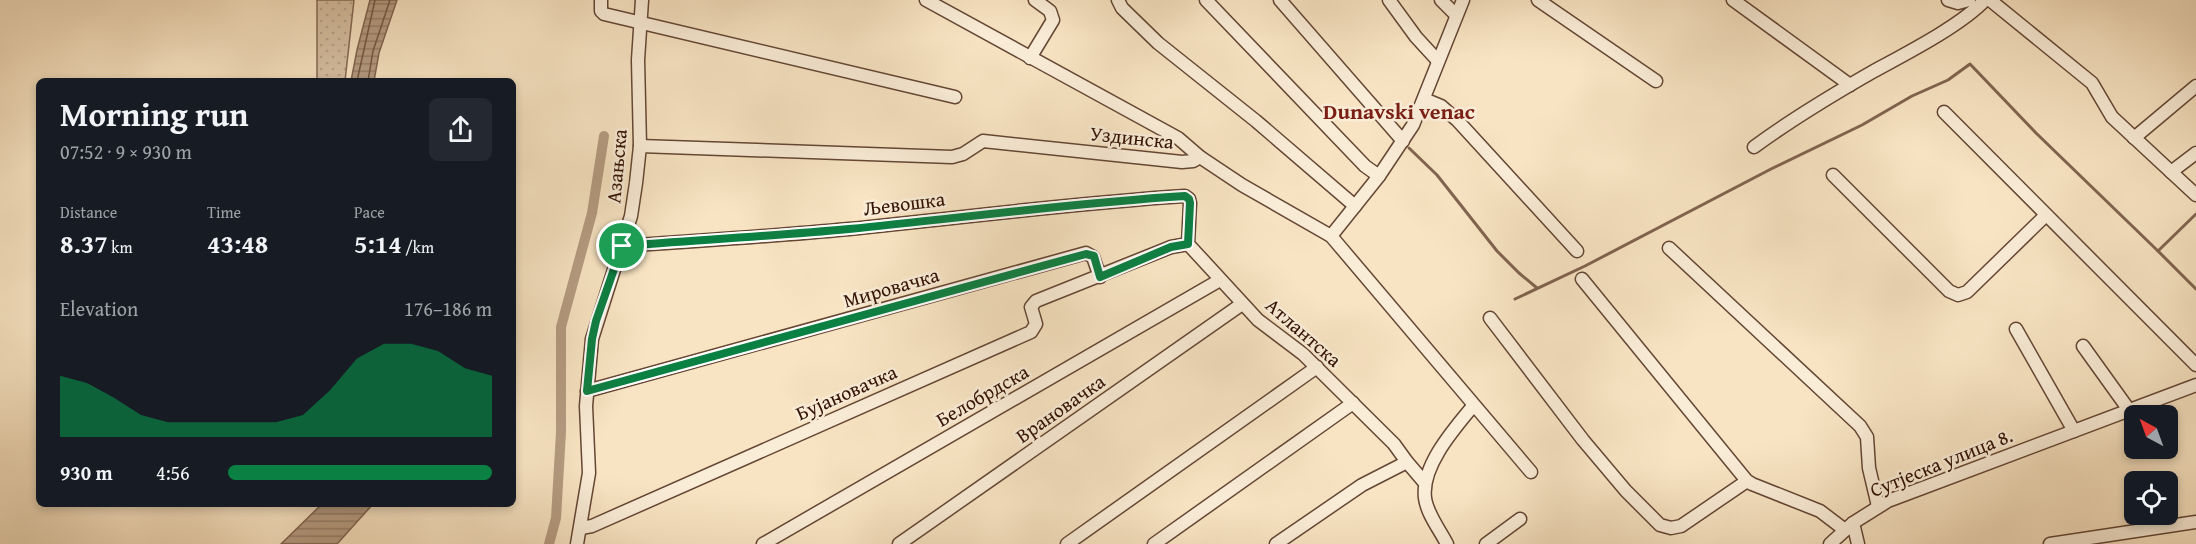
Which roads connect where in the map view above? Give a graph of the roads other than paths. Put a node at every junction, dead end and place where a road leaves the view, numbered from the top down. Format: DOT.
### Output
graph roads {
  1 [pos="601,0"];
  2 [pos="642,0"];
  3 [pos="926,0"];
  4 [pos="1035,0"];
  5 [pos="1118,0"];
  6 [pos="1206,0"];
  7 [pos="1280,0"];
  8 [pos="1389,0"];
  9 [pos="1441,0"];
  10 [pos="1463,0"];
  11 [pos="1538,0"];
  12 [pos="1733,0"];
  13 [pos="1948,0"];
  14 [pos="1969,0"];
  15 [pos="1988,0"];
  16 [pos="1456,15"];
  17 [pos="640,24"];
  18 [pos="1030,58"];
  19 [pos="1438,61"];
  20 [pos="1656,81"];
  21 [pos="1850,85"];
  22 [pos="2196,86"];
  23 [pos="955,97"];
  24 [pos="1424,99"];
  25 [pos="1944,112"];
  26 [pos="2134,138"];
  27 [pos="1403,141"];
  28 [pos="640,146"];
  29 [pos="1754,147"];
  30 [pos="2196,153"];
  31 [pos="1200,157"];
  32 [pos="2171,172"];
  33 [pos="1833,175"];
  34 [pos="1379,176"];
  35 [pos="2196,195"];
  36 [pos="1355,206"];
  37 [pos="2046,215"];
  38 [pos="1331,236"];
  39 [pos="1188,244"];
  40 [pos="622,246"];
  41 [pos="1669,248"];
  42 [pos="1577,251"];
  43 [pos="1100,277"];
  44 [pos="1582,279"];
  45 [pos="1220,280"];
  46 [pos="1242,304"];
  47 [pos="1490,318"];
  48 [pos="2016,329"];
  49 [pos="2083,346"];
  50 [pos="2196,366"];
  51 [pos="1317,367"];
  52 [pos="2196,385"];
  53 [pos="587,391"];
  54 [pos="1353,403"];
  55 [pos="2125,405"];
  56 [pos="2144,405"];
  57 [pos="1473,406"];
  58 [pos="2124,413"];
  59 [pos="2074,430"];
  60 [pos="1407,462"];
  61 [pos="1531,472"];
  62 [pos="1747,481"];
  63 [pos="1425,483"];
  64 [pos="1878,506"];
  65 [pos="1520,519"];
  66 [pos="2196,522"];
  67 [pos="1849,526"];
  68 [pos="581,528"];
  69 [pos="577,544"];
  70 [pos="763,544"];
  71 [pos="898,544"];
  72 [pos="1067,544"];
  73 [pos="1154,544"];
  74 [pos="1276,544"];
  75 [pos="1447,544"];
  76 [pos="1486,544"];
  77 [pos="1830,544"];
  78 [pos="1858,544"];
  79 [pos="2050,544"];
  1 -- 17 [label="street"];
  2 -- 17 [label="street, Азањска"];
  3 -- 18 [label="street"];
  4 -- 18 [label="street"];
  5 -- 36 [label="street"];
  6 -- 34 [label="street"];
  7 -- 27 [label="street"];
  8 -- 19 [label="street"];
  9 -- 16 [label="street"];
  10 -- 16 [label="street"];
  11 -- 20 [label="street"];
  12 -- 21 [label="street"];
  13 -- 14 [label="street"];
  15 -- 21 [label="street"];
  15 -- 26 [label="street"];
  16 -- 19 [label="street"];
  17 -- 23 [label="street"];
  17 -- 28 [label="street, Азањска"];
  18 -- 31 [label="street"];
  19 -- 24 [label="street"];
  21 -- 29 [label="street"];
  22 -- 26 [label="street"];
  24 -- 27 [label="street"];
  24 -- 42 [label="street"];
  25 -- 37 [label="street"];
  26 -- 32 [label="street"];
  27 -- 34 [label="street"];
  28 -- 31 [label="street, Уздинска"];
  28 -- 40 [label="street, Азањска"];
  30 -- 32 [label="street"];
  31 -- 38 [label="street, Уздинска"];
  32 -- 35 [label="street"];
  33 -- 37 [label="street"];
  34 -- 36 [label="street"];
  36 -- 38 [label="street"];
  37 -- 50 [label="street"];
  38 -- 57 [label="street, Уздинска"];
  39 -- 40 [label="street, Љевошка"];
  39 -- 43 [label="street"];
  39 -- 45 [label="street, Атлантска"];
  40 -- 53 [label="street, Азањска"];
  41 -- 64 [label="street"];
  43 -- 53 [label="street, Мировачка"];
  43 -- 68 [label="street, Бујановачка"];
  44 -- 62 [label="street"];
  45 -- 46 [label="street, Атлантска"];
  45 -- 70 [label="street, Белобрдска"];
  46 -- 51 [label="street, Атлантска"];
  46 -- 71 [label="street, Врановачка"];
  47 -- 62 [label="street"];
  48 -- 59 [label="street"];
  49 -- 55 [label="street"];
  51 -- 54 [label="street, Атлантска"];
  51 -- 72 [label="street"];
  52 -- 56 [label="street, Сутјеска улица 8."];
  53 -- 68 [label="street, Азањска"];
  54 -- 60 [label="street, Атлантска"];
  54 -- 73 [label="street"];
  57 -- 61 [label="street, Уздинска"];
  57 -- 63 [label="street"];
  58 -- 59 [label="street, Сутјеска улица 8."];
  59 -- 64 [label="street, Сутјеска улица 8."];
  60 -- 63 [label="street, Атлантска"];
  60 -- 74 [label="street"];
  62 -- 67 [label="street"];
  63 -- 75 [label="street"];
  64 -- 67 [label="street, Сутјеска улица 8."];
  65 -- 76 [label="street"];
  66 -- 79 [label="street"];
  67 -- 77 [label="street, Сутјеска улица 8."];
  67 -- 78 [label="street"];
  68 -- 69 [label="street, Азањска"];
}
